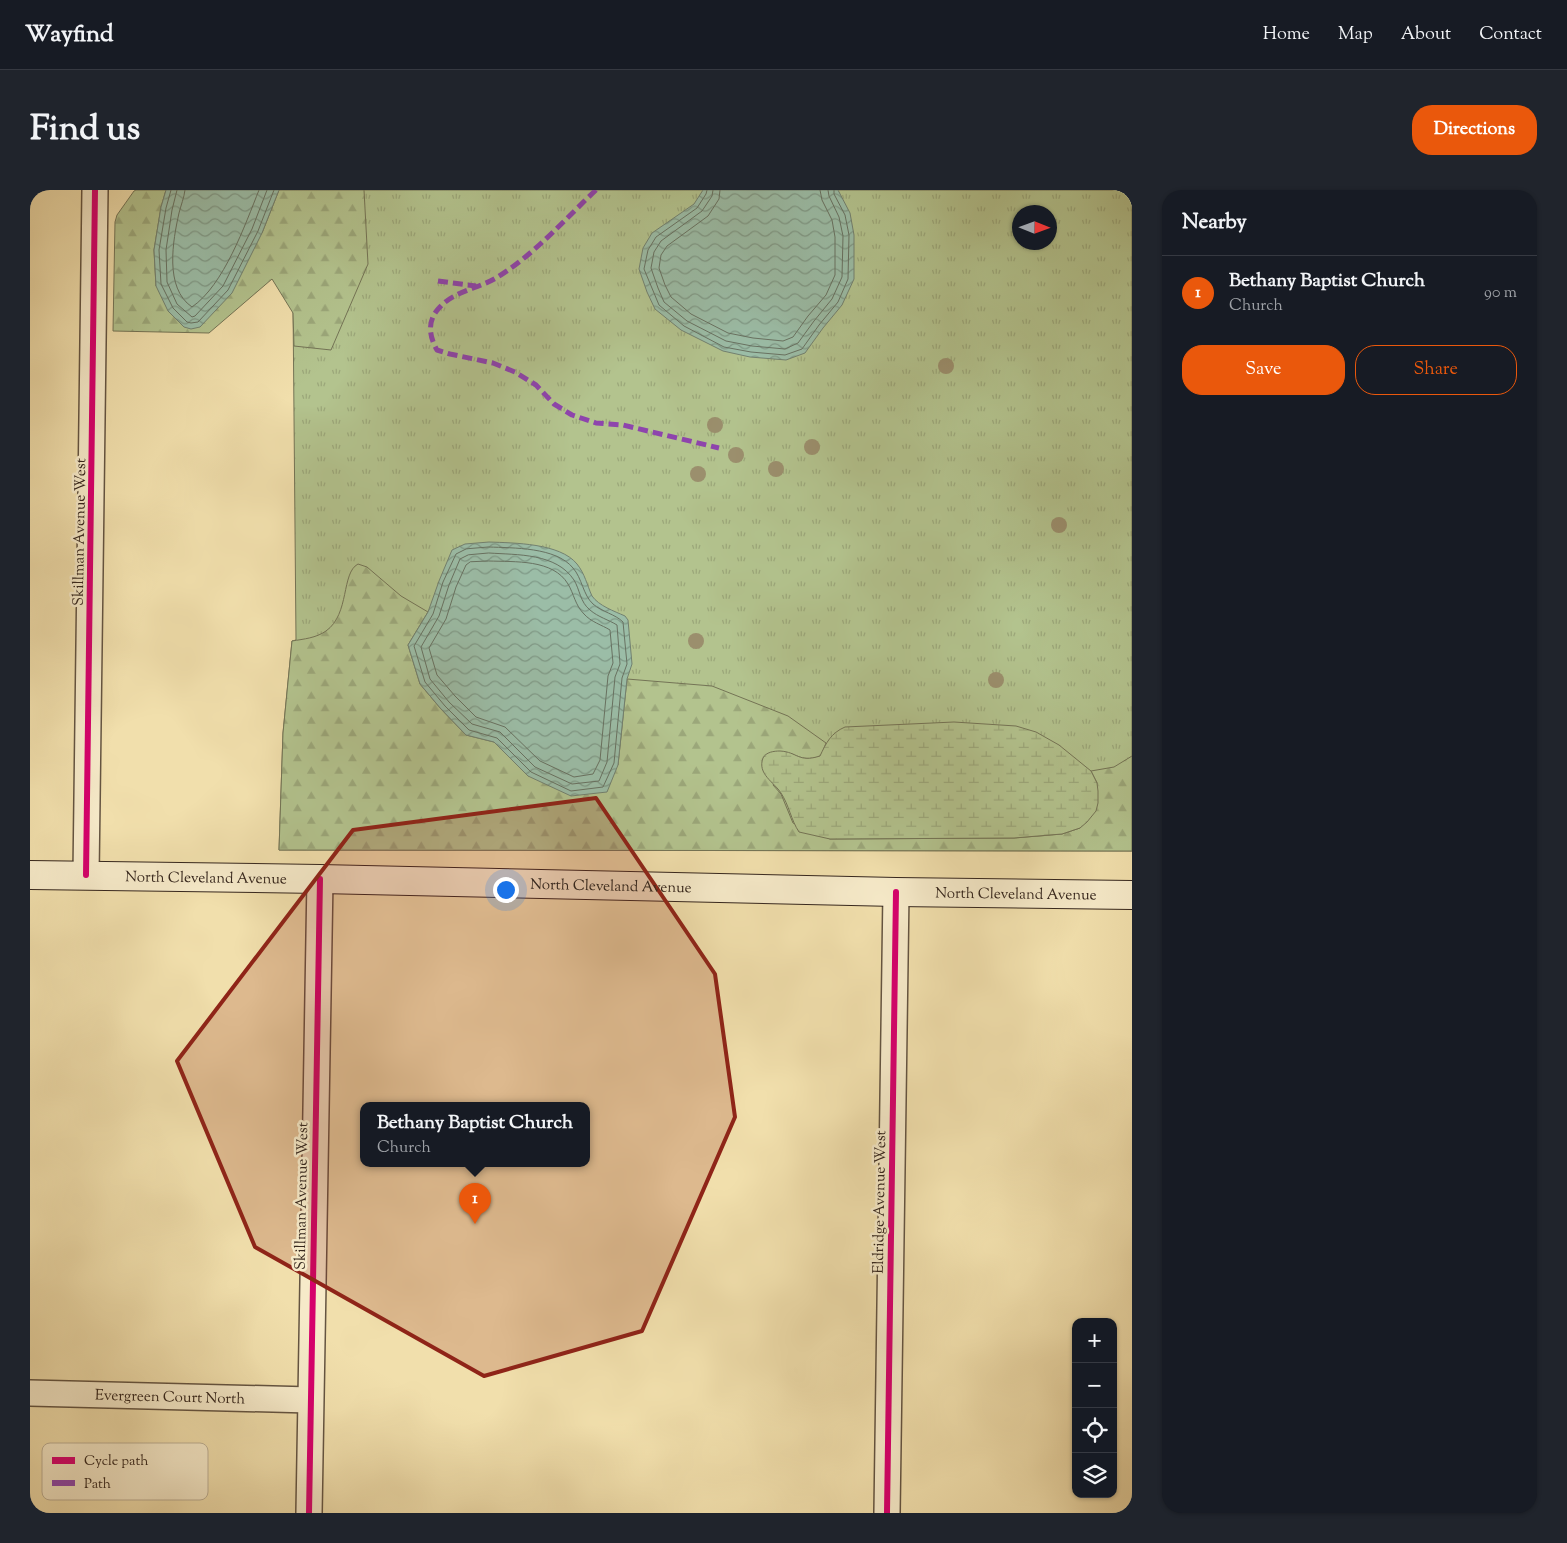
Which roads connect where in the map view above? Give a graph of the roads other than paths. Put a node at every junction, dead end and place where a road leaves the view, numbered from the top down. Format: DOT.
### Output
graph roads {
  1 [pos="95,190"];
  2 [pos="30,875"];
  3 [pos="86,875"];
  4 [pos="320,879"];
  5 [pos="896,892"];
  6 [pos="1132,895"];
  7 [pos="30,1393"];
  8 [pos="310,1400"];
  9 [pos="309,1513"];
  10 [pos="887,1513"];
  1 -- 3 [label="street, Skillman Avenue West"];
  2 -- 3 [label="main road, North Cleveland Avenue"];
  3 -- 4 [label="main road, North Cleveland Avenue"];
  4 -- 5 [label="main road, North Cleveland Avenue"];
  4 -- 8 [label="street, Skillman Avenue West"];
  5 -- 6 [label="main road, North Cleveland Avenue"];
  5 -- 10 [label="street, Eldridge Avenue West"];
  7 -- 8 [label="street, Evergreen Court North"];
  8 -- 9 [label="street, Skillman Avenue West"];
}
